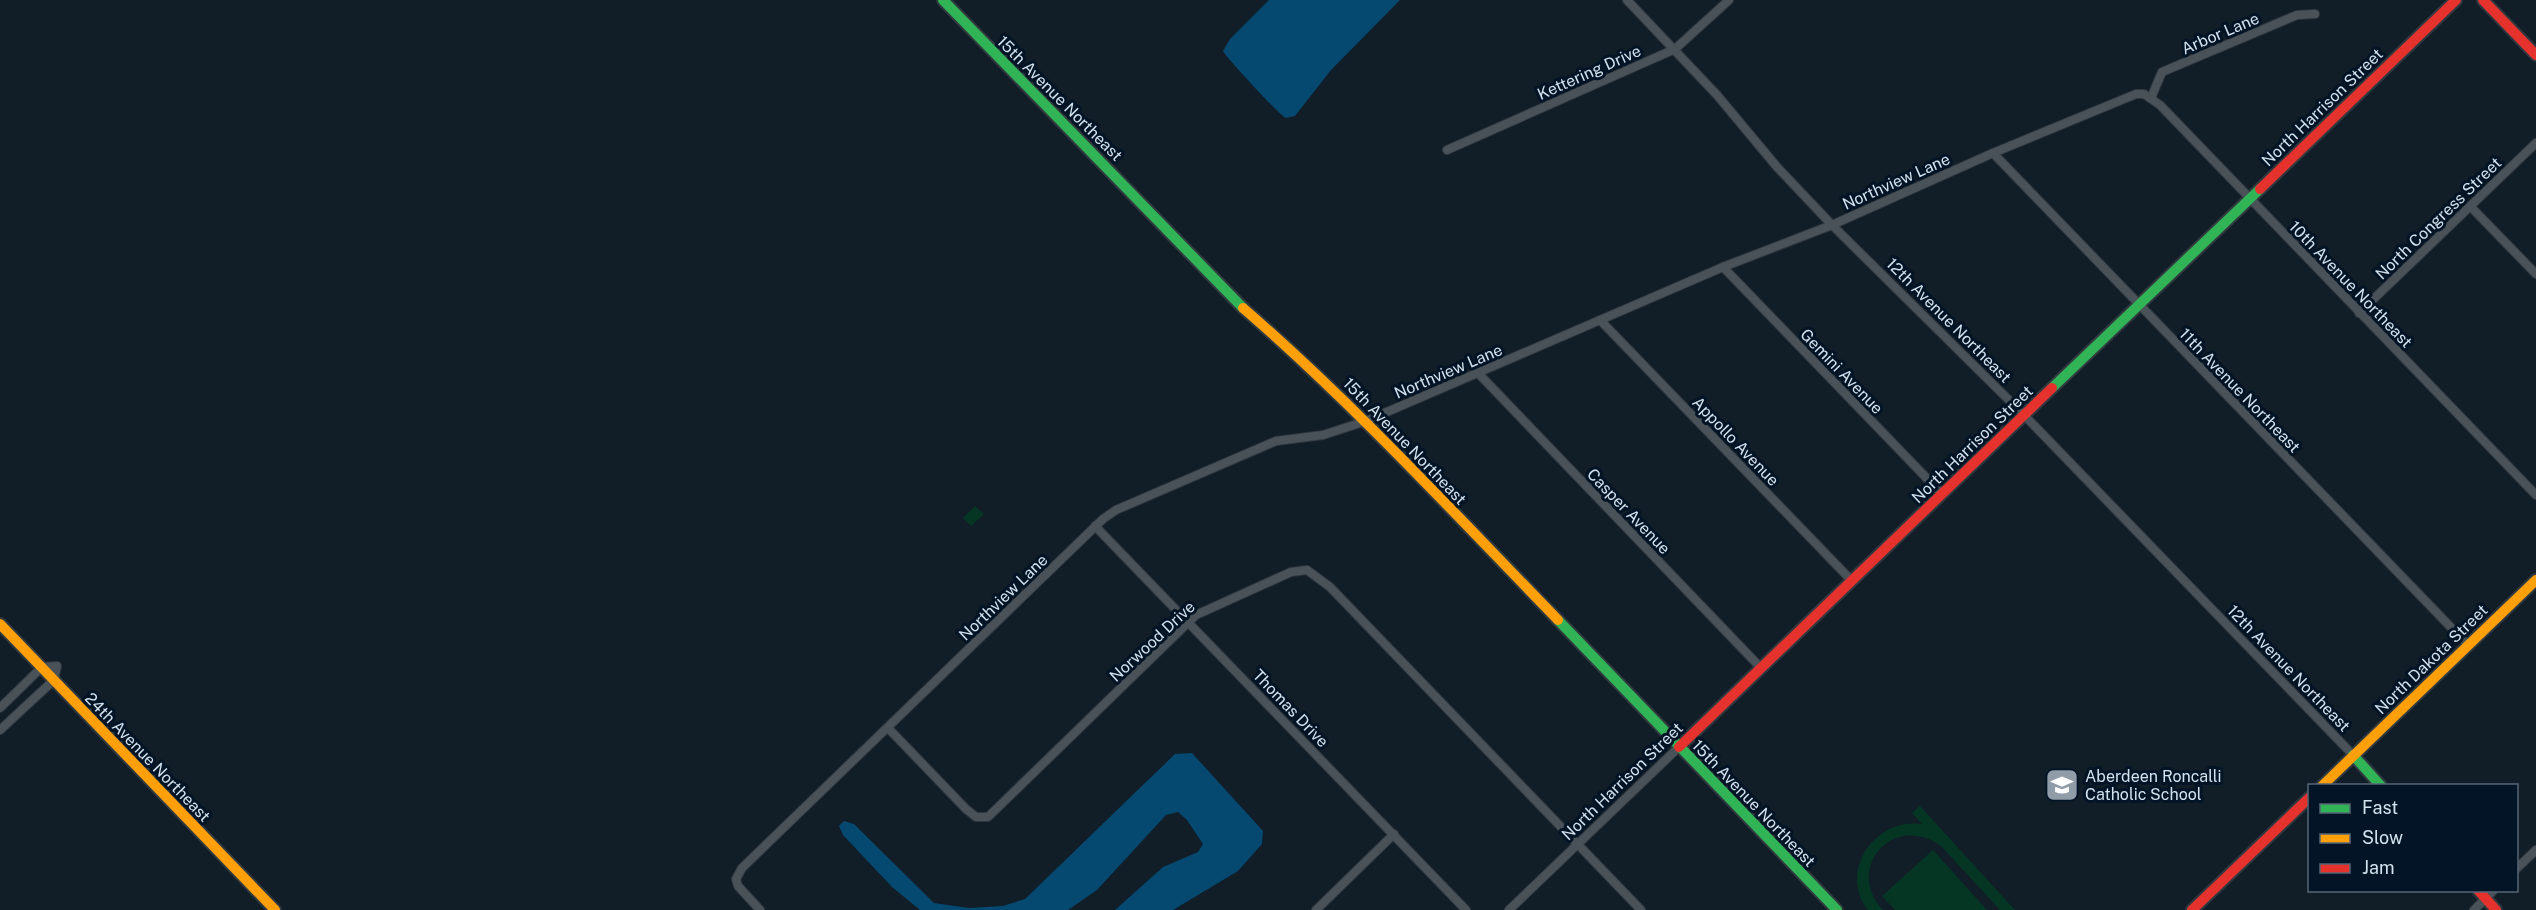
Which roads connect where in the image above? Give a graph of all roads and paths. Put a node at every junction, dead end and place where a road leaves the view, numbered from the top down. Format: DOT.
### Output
graph roads {
  1 [pos="943,0"];
  2 [pos="1627,0"];
  3 [pos="1729,0"];
  4 [pos="2456,0"];
  5 [pos="2483,0"];
  6 [pos="2315,14"];
  7 [pos="1675,49"];
  8 [pos="2536,55"];
  9 [pos="2147,96"];
  10 [pos="2536,143"];
  11 [pos="1447,150"];
  12 [pos="1993,153"];
  13 [pos="2250,198"];
  14 [pos="2470,206"];
  15 [pos="1832,225"];
  16 [pos="1723,267"];
  17 [pos="2536,274"];
  18 [pos="2139,304"];
  19 [pos="2360,313"];
  20 [pos="1600,320"];
  21 [pos="1478,373"];
  22 [pos="2024,415"];
  23 [pos="1366,421"];
  24 [pos="1942,494"];
  25 [pos="2536,495"];
  26 [pos="1095,526"];
  27 [pos="1852,580"];
  28 [pos="2536,580"];
  29 [pos="1188,622"];
  30 [pos="0,624"];
  31 [pos="2468,645"];
  32 [pos="42,667"];
  33 [pos="1761,668"];
  34 [pos="54,680"];
  35 [pos="0,708"];
  36 [pos="888,728"];
  37 [pos="0,730"];
  38 [pos="1679,747"];
  39 [pos="2353,755"];
  40 [pos="2324,784"];
  41 [pos="2379,784"];
  42 [pos="2308,799"];
  43 [pos="1394,834"];
  44 [pos="1578,844"];
  45 [pos="2536,850"];
  46 [pos="2518,868"];
  47 [pos="2482,895"];
  48 [pos="275,910"];
  49 [pos="760,910"];
  50 [pos="1316,910"];
  51 [pos="1466,910"];
  52 [pos="1509,910"];
  53 [pos="1641,910"];
  54 [pos="1837,910"];
  55 [pos="2192,910"];
  56 [pos="2474,910"];
  57 [pos="2496,910"];
  1 -- 23 [label="street, 15th Avenue Northeast"];
  2 -- 7 [label="street, 12th Avenue Northeast"];
  3 -- 7 [label="street, Kettering Drive"];
  4 -- 13 [label="street, North Harrison Street"];
  5 -- 8 [label="street"];
  6 -- 9 [label="street, Arbor Lane"];
  7 -- 11 [label="street, Kettering Drive"];
  7 -- 15 [label="street, 12th Avenue Northeast"];
  9 -- 12 [label="street, Northview Lane"];
  9 -- 13 [label="street, 10th Avenue Northeast"];
  10 -- 14 [label="street, North Congress Street"];
  12 -- 15 [label="street, Northview Lane"];
  12 -- 18 [label="street, 11th Avenue Northeast"];
  13 -- 18 [label="street, North Harrison Street"];
  13 -- 19 [label="street, 10th Avenue Northeast"];
  14 -- 17 [label="street"];
  14 -- 19 [label="street, North Congress Street"];
  15 -- 16 [label="street, Northview Lane"];
  15 -- 22 [label="street, 12th Avenue Northeast"];
  16 -- 20 [label="street, Northview Lane"];
  16 -- 24 [label="street, Gemini Avenue"];
  18 -- 22 [label="street, North Harrison Street"];
  18 -- 31 [label="street, 11th Avenue Northeast"];
  19 -- 25 [label="street, 10th Avenue Northeast"];
  20 -- 21 [label="street, Northview Lane"];
  20 -- 27 [label="street, Appollo Avenue"];
  21 -- 23 [label="street, Northview Lane"];
  21 -- 33 [label="street, Casper Avenue"];
  22 -- 24 [label="street, North Harrison Street"];
  22 -- 39 [label="street, 12th Avenue Northeast"];
  23 -- 26 [label="street, Northview Lane"];
  23 -- 38 [label="street, 15th Avenue Northeast"];
  24 -- 27 [label="street, North Harrison Street"];
  26 -- 29 [label="street, Thomas Drive"];
  26 -- 36 [label="street, Northview Lane"];
  27 -- 33 [label="street, North Harrison Street"];
  28 -- 31 [label="street, North Dakota Street"];
  29 -- 36 [label="street, Norwood Drive"];
  29 -- 43 [label="street, Thomas Drive"];
  29 -- 44 [label="street, Norwood Drive"];
  30 -- 32 [label="street, 24th Avenue Northeast"];
  31 -- 39 [label="street, North Dakota Street"];
  32 -- 34 [label="street, 24th Avenue Northeast"];
  32 -- 35 [label="street"];
  33 -- 38 [label="street, North Harrison Street"];
  34 -- 37 [label="street"];
  34 -- 48 [label="street, 24th Avenue Northeast"];
  36 -- 49 [label="street, Northview Lane"];
  38 -- 44 [label="street, North Harrison Street"];
  38 -- 54 [label="street, 15th Avenue Northeast"];
  39 -- 40 [label="street, North Dakota Street"];
  39 -- 41 [label="street, 12th Avenue Northeast"];
  42 -- 55 [label="street"];
  43 -- 50 [label="street"];
  43 -- 51 [label="street, Thomas Drive"];
  44 -- 52 [label="street, North Harrison Street"];
  44 -- 53 [label="street, Norwood Drive"];
  45 -- 46 [label="street"];
  47 -- 56 [label="street"];
  47 -- 57 [label="street"];
}
